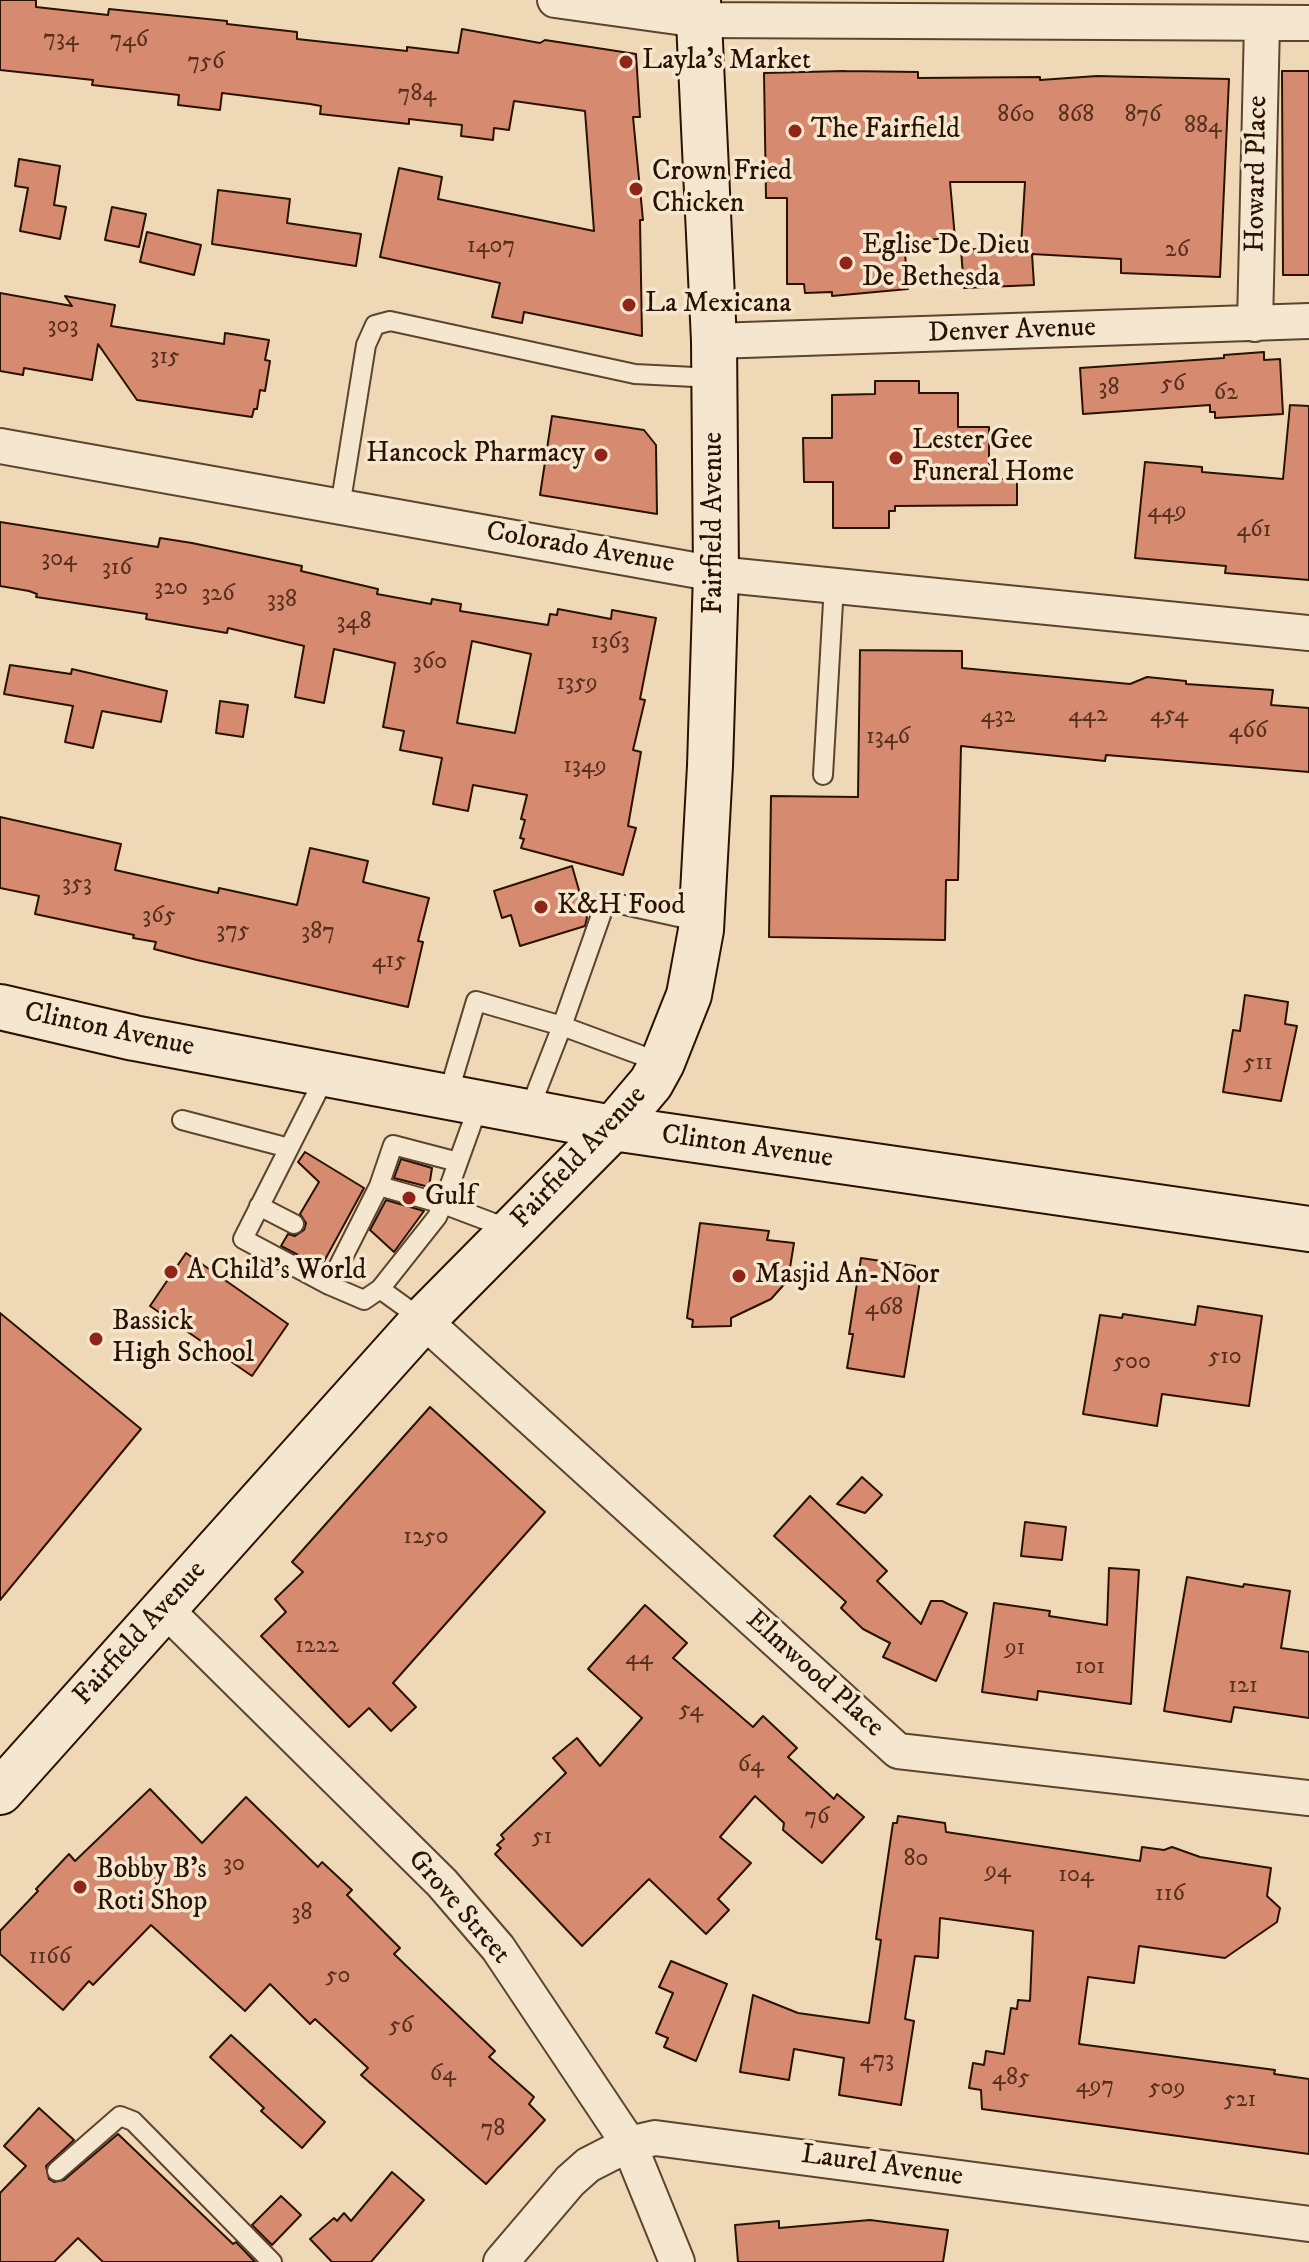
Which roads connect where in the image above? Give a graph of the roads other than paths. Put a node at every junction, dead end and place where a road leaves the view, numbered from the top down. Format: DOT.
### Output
graph roads {
  1 [pos="555,0"];
  2 [pos="698,10"];
  3 [pos="861,10"];
  4 [pos="794,11"];
  5 [pos="1309,23"];
  6 [pos="1262,24"];
  7 [pos="1309,321"];
  8 [pos="1255,324"];
  9 [pos="714,360"];
  10 [pos="0,446"];
  11 [pos="340,507"];
  12 [pos="716,574"];
  13 [pos="834,585"];
  14 [pos="1309,633"];
  15 [pos="823,775"];
  16 [pos="701,922"];
  17 [pos="0,1007"];
  18 [pos="562,1026"];
  19 [pos="662,1063"];
  20 [pos="326,1075"];
  21 [pos="463,1101"];
  22 [pos="528,1113"];
  23 [pos="182,1120"];
  24 [pos="613,1128"];
  25 [pos="289,1148"];
  26 [pos="458,1162"];
  27 [pos="379,1186"];
  28 [pos="443,1204"];
  29 [pos="259,1206"];
  30 [pos="294,1224"];
  31 [pos="1309,1229"];
  32 [pos="512,1230"];
  33 [pos="329,1285"];
  34 [pos="380,1289"];
  35 [pos="423,1320"];
  36 [pos="165,1609"];
  37 [pos="0,1792"];
  38 [pos="1309,1798"];
  39 [pos="629,2144"];
  40 [pos="57,2171"];
  41 [pos="1309,2224"];
  42 [pos="272,2262"];
  43 [pos="501,2262"];
  44 [pos="677,2262"];
  1 -- 2 [label="street"];
  2 -- 4 [label="street"];
  2 -- 9 [label="main road, Fairfield Avenue"];
  3 -- 4 [label="street"];
  3 -- 6 [label="street"];
  5 -- 6 [label="street"];
  6 -- 8 [label="street, Howard Place"];
  7 -- 8 [label="street, Denver Avenue"];
  8 -- 9 [label="street, Denver Avenue"];
  9 -- 11 [label="lane"];
  9 -- 12 [label="main road, Fairfield Avenue"];
  10 -- 11 [label="street, Colorado Avenue"];
  11 -- 12 [label="street, Colorado Avenue"];
  12 -- 13 [label="street, Colorado Avenue"];
  12 -- 16 [label="main road, Fairfield Avenue"];
  13 -- 14 [label="street, Colorado Avenue"];
  13 -- 15 [label="lane"];
  16 -- 18 [label="lane"];
  16 -- 19 [label="main road, Fairfield Avenue"];
  17 -- 20 [label="main road, Clinton Avenue"];
  18 -- 19 [label="lane"];
  18 -- 21 [label="lane"];
  18 -- 22 [label="lane"];
  19 -- 24 [label="main road, Fairfield Avenue"];
  20 -- 21 [label="main road, Clinton Avenue"];
  20 -- 25 [label="lane"];
  21 -- 22 [label="main road, Clinton Avenue"];
  21 -- 26 [label="lane"];
  22 -- 24 [label="main road, Clinton Avenue"];
  23 -- 25 [label="lane"];
  24 -- 31 [label="main road, Clinton Avenue"];
  24 -- 32 [label="main road, Fairfield Avenue"];
  25 -- 29 [label="lane"];
  26 -- 27 [label="lane"];
  26 -- 28 [label="lane"];
  27 -- 28 [label="lane"];
  27 -- 33 [label="lane"];
  28 -- 32 [label="lane"];
  28 -- 34 [label="lane"];
  29 -- 30 [label="lane"];
  29 -- 33 [label="lane"];
  32 -- 35 [label="main road, Fairfield Avenue"];
  33 -- 34 [label="lane"];
  34 -- 35 [label="lane"];
  35 -- 36 [label="main road, Fairfield Avenue"];
  35 -- 38 [label="street, Elmwood Place"];
  36 -- 37 [label="main road, Fairfield Avenue"];
  36 -- 39 [label="street, Grove Street"];
  39 -- 41 [label="street, Laurel Avenue"];
  39 -- 43 [label="street, Laurel Avenue"];
  39 -- 44 [label="street, Grove Street"];
  40 -- 42 [label="lane"];
}
